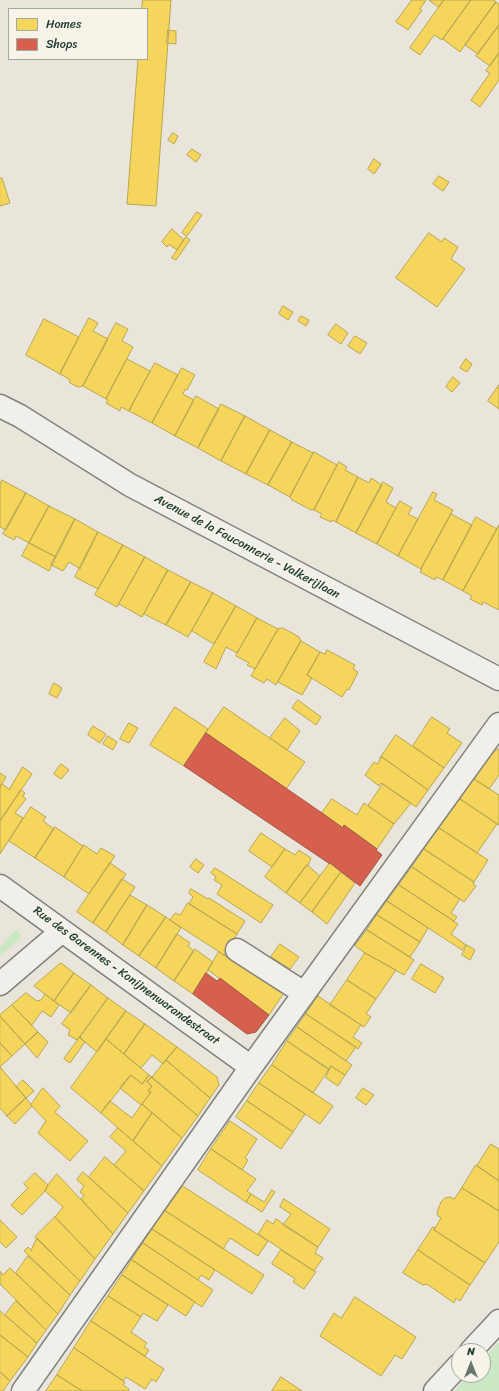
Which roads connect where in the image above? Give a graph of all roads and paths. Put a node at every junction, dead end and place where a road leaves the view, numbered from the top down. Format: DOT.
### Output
graph roads {
  1 [pos="0,406"];
  2 [pos="499,679"];
  3 [pos="499,724"];
  4 [pos="0,886"];
  5 [pos="62,930"];
  6 [pos="237,950"];
  7 [pos="0,984"];
  8 [pos="304,994"];
  9 [pos="251,1067"];
  10 [pos="499,1321"];
  11 [pos="478,1343"];
  12 [pos="451,1374"];
  13 [pos="24,1391"];
  14 [pos="435,1391"];
  1 -- 2 [label="street, Avenue de la Fauconnerie - Valkerijlaan"];
  3 -- 8 [label="street"];
  4 -- 5 [label="street, Rue des Garennes - Konijnenwarandestraat"];
  5 -- 7 [label="street"];
  5 -- 9 [label="street, Rue des Garennes - Konijnenwarandestraat"];
  6 -- 8 [label="street"];
  8 -- 9 [label="street"];
  9 -- 13 [label="street"];
  10 -- 11 [label="street"];
  12 -- 14 [label="street"];
}
